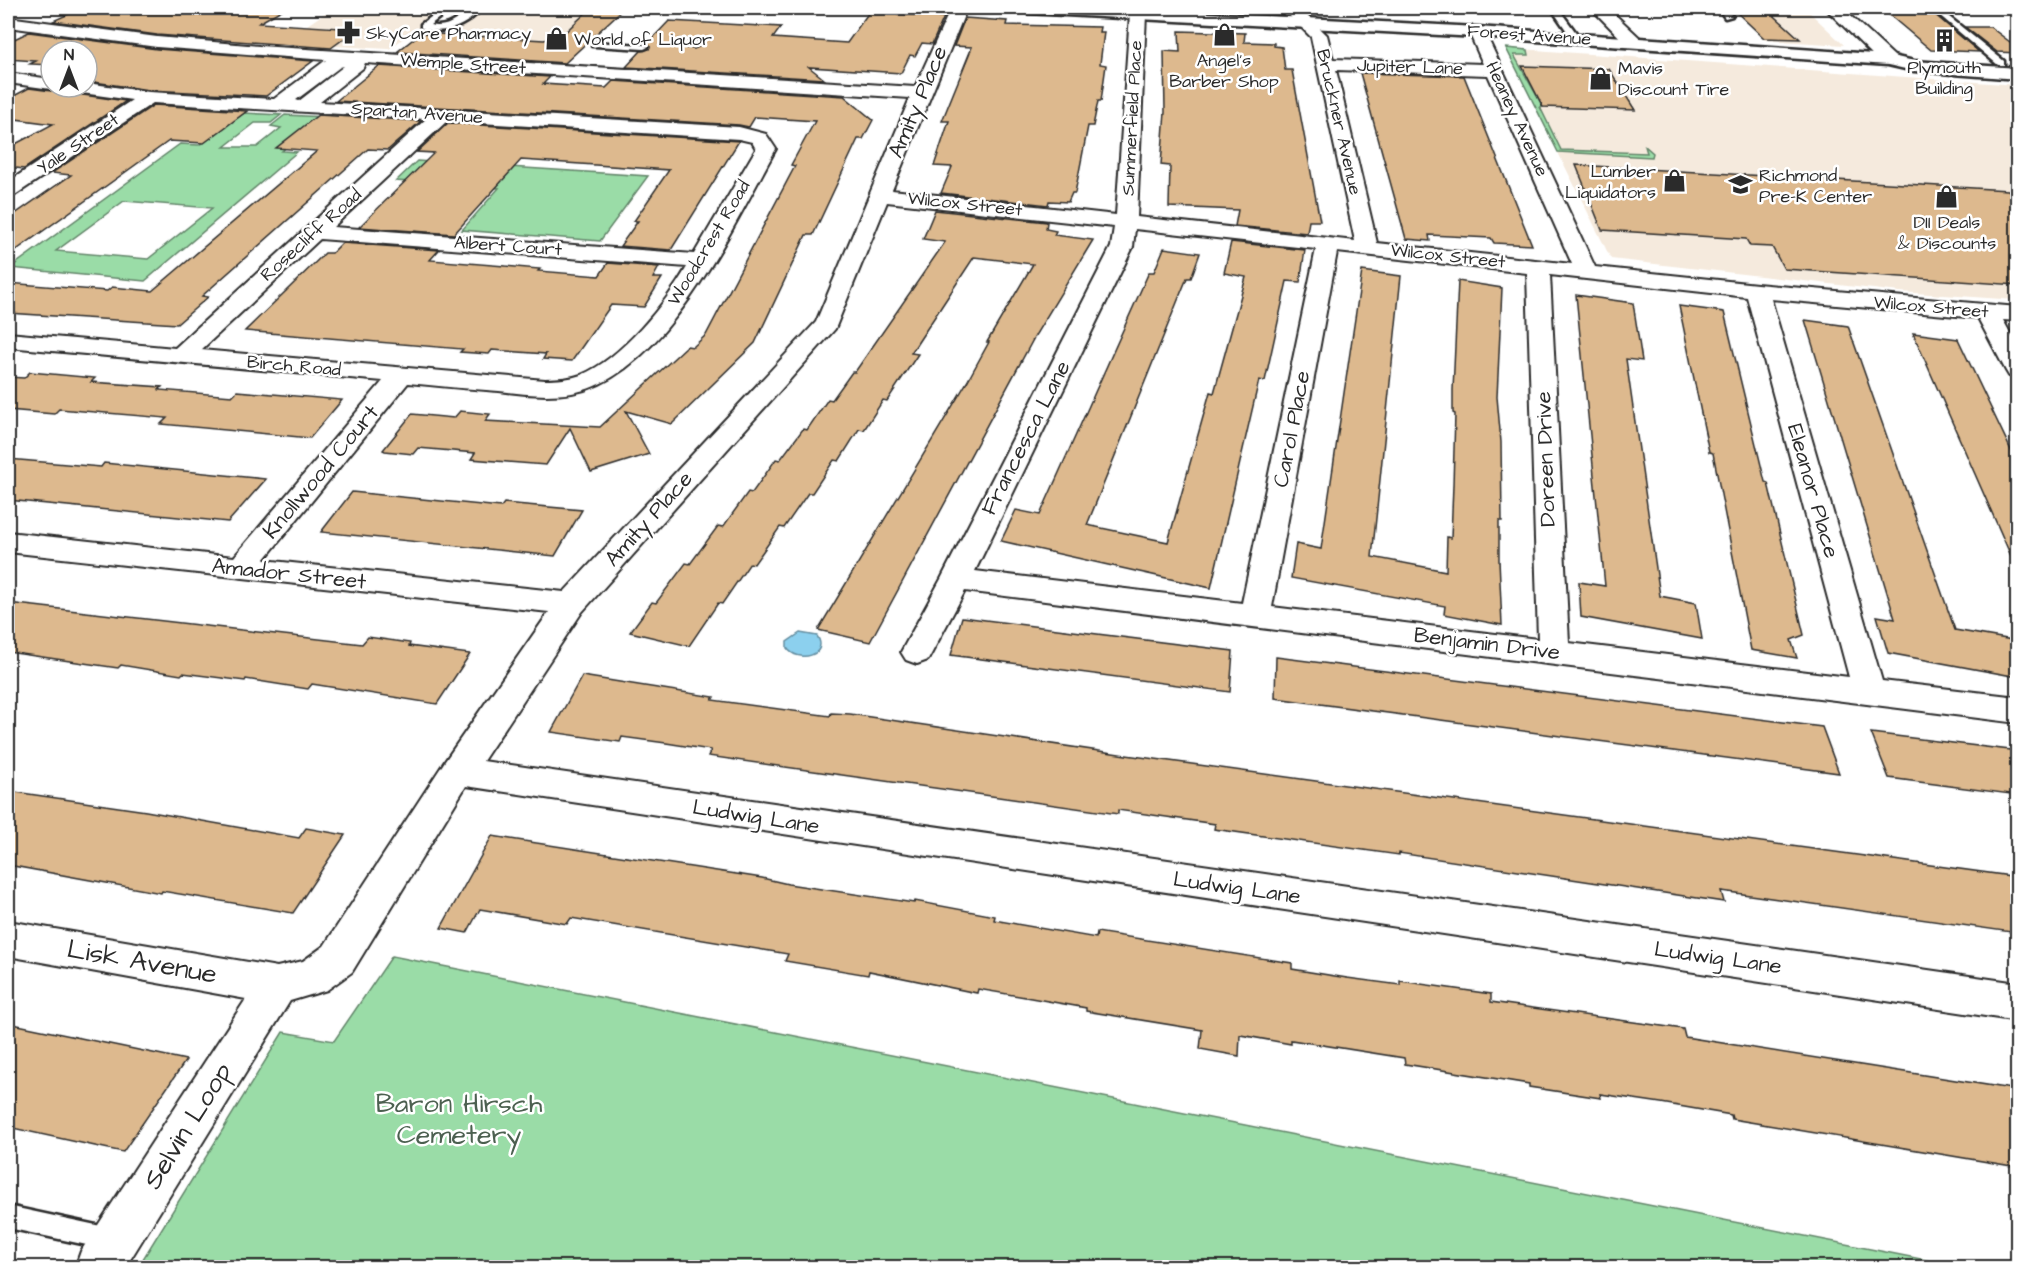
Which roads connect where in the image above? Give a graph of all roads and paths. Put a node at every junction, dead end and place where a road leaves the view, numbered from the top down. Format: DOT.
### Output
graph roads {
  1 [pos="448,8"];
  2 [pos="479,8"];
  3 [pos="959,8"];
  4 [pos="1027,8"];
  5 [pos="1290,8"];
  6 [pos="1554,8"];
  7 [pos="1599,8"];
  8 [pos="1721,8"];
  9 [pos="1833,8"];
  10 [pos="1934,8"];
  11 [pos="2013,8"];
  12 [pos="1093,9"];
  13 [pos="2018,11"];
  14 [pos="1138,14"];
  15 [pos="1728,16"];
  16 [pos="8,22"];
  17 [pos="1304,22"];
  18 [pos="1477,32"];
  19 [pos="1576,38"];
  20 [pos="598,41"];
  21 [pos="1634,42"];
  22 [pos="647,44"];
  23 [pos="680,46"];
  24 [pos="693,47"];
  25 [pos="353,58"];
  26 [pos="1888,60"];
  27 [pos="1325,64"];
  28 [pos="2009,64"];
  29 [pos="1494,70"];
  30 [pos="2018,74"];
  31 [pos="8,78"];
  32 [pos="39,82"];
  33 [pos="99,90"];
  34 [pos="921,93"];
  35 [pos="149,97"];
  36 [pos="278,105"];
  37 [pos="304,106"];
  38 [pos="442,115"];
  39 [pos="759,138"];
  40 [pos="10,188"];
  41 [pos="878,195"];
  42 [pos="1126,221"];
  43 [pos="315,232"];
  44 [pos="1328,244"];
  45 [pos="1367,248"];
  46 [pos="702,261"];
  47 [pos="1538,266"];
  48 [pos="1586,271"];
  49 [pos="1757,291"];
  50 [pos="1987,312"];
  51 [pos="2018,314"];
  52 [pos="8,340"];
  53 [pos="180,356"];
  54 [pos="2018,370"];
  55 [pos="402,375"];
  56 [pos="579,384"];
  57 [pos="8,542"];
  58 [pos="240,569"];
  59 [pos="956,579"];
  60 [pos="571,604"];
  61 [pos="1255,615"];
  62 [pos="917,652"];
  63 [pos="1554,652"];
  64 [pos="1869,691"];
  65 [pos="2018,710"];
  66 [pos="457,771"];
  67 [pos="8,938"];
  68 [pos="277,986"];
  69 [pos="2018,1002"];
  70 [pos="8,1217"];
  71 [pos="107,1254"];
  1 -- 2 [label="lane"];
  3 -- 34 [label="street, Amity Place"];
  4 -- 12 [label="main road, Forest Avenue"];
  5 -- 17 [label="street, Bruckner Avenue"];
  6 -- 19 [label="lane"];
  7 -- 21 [label="street"];
  8 -- 15 [label="lane"];
  9 -- 26 [label="street"];
  10 -- 28 [label="lane"];
  11 -- 13 [label="street"];
  12 -- 14 [label="main road, Forest Avenue"];
  14 -- 17 [label="main road, Forest Avenue"];
  14 -- 42 [label="street, Summerfield Place"];
  16 -- 25 [label="street, Wemple Street"];
  17 -- 18 [label="main road, Forest Avenue"];
  17 -- 27 [label="street, Bruckner Avenue"];
  18 -- 19 [label="main road, Forest Avenue"];
  18 -- 29 [label="street, Heaney Avenue"];
  19 -- 21 [label="main road, Forest Avenue"];
  20 -- 22 [label="lane"];
  21 -- 26 [label="main road, Forest Avenue"];
  23 -- 24 [label="lane"];
  25 -- 34 [label="street, Wemple Street"];
  25 -- 36 [label="street"];
  25 -- 37 [label="street"];
  26 -- 28 [label="main road, Forest Avenue"];
  26 -- 30 [label="main road, Forest Avenue"];
  27 -- 29 [label="street, Jupiter Lane"];
  27 -- 45 [label="street, Bruckner Avenue"];
  29 -- 48 [label="street, Heaney Avenue"];
  31 -- 32 [label="street"];
  33 -- 35 [label="street, Spartan Avenue"];
  34 -- 41 [label="street, Amity Place"];
  35 -- 36 [label="street, Spartan Avenue"];
  35 -- 40 [label="street, Yale Street"];
  36 -- 37 [label="street, Spartan Avenue"];
  37 -- 38 [label="street, Spartan Avenue"];
  38 -- 39 [label="street, Spartan Avenue"];
  38 -- 43 [label="street, Rosecliff Road"];
  39 -- 46 [label="street, Woodcrest Road"];
  41 -- 42 [label="street, Wilcox Street"];
  41 -- 60 [label="street, Amity Place"];
  42 -- 44 [label="street, Wilcox Street"];
  42 -- 59 [label="street, Francesca Lane"];
  43 -- 46 [label="street, Albert Court"];
  43 -- 53 [label="street, Rosecliff Road"];
  44 -- 45 [label="street, Wilcox Street"];
  44 -- 61 [label="street, Carol Place"];
  45 -- 47 [label="street, Wilcox Street"];
  46 -- 56 [label="street, Woodcrest Road"];
  47 -- 48 [label="street, Wilcox Street"];
  47 -- 63 [label="street, Doreen Drive"];
  48 -- 49 [label="street, Wilcox Street"];
  49 -- 50 [label="street, Wilcox Street"];
  49 -- 64 [label="street, Eleanor Place"];
  50 -- 51 [label="street, Wilcox Street"];
  50 -- 54 [label="street"];
  52 -- 53 [label="street, Birch Road"];
  53 -- 55 [label="street, Birch Road"];
  55 -- 56 [label="street, Birch Road"];
  55 -- 58 [label="street, Knollwood Court"];
  57 -- 58 [label="street, Amador Street"];
  58 -- 60 [label="street, Amador Street"];
  59 -- 61 [label="street, Benjamin Drive"];
  59 -- 62 [label="street, Francesca Lane"];
  60 -- 66 [label="street, Amity Place"];
  61 -- 63 [label="street, Benjamin Drive"];
  63 -- 64 [label="street, Benjamin Drive"];
  64 -- 65 [label="street, Benjamin Drive"];
  66 -- 68 [label="street, Amity Place"];
  66 -- 69 [label="street, Ludwig Lane"];
  67 -- 68 [label="street, Lisk Avenue"];
  68 -- 71 [label="street, Selvin Loop"];
  70 -- 71 [label="lane"];
}
